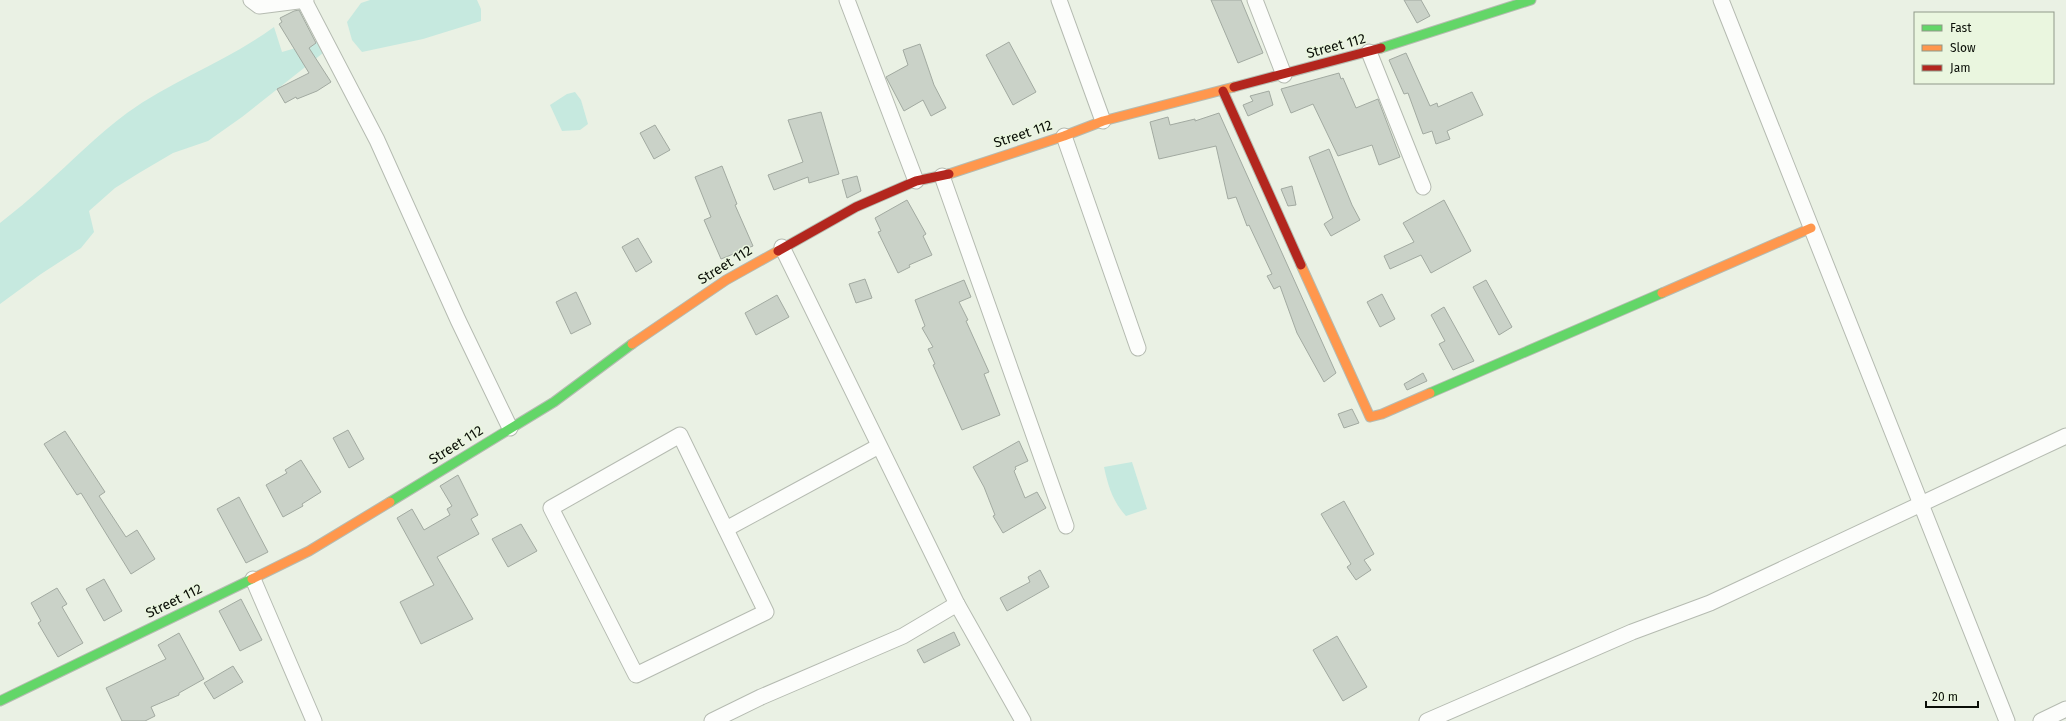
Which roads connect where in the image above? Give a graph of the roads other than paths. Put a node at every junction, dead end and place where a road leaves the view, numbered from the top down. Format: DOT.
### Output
graph roads {
  1 [pos="251,0"];
  2 [pos="305,0"];
  3 [pos="847,0"];
  4 [pos="1059,0"];
  5 [pos="1255,0"];
  6 [pos="1531,0"];
  7 [pos="1721,0"];
  8 [pos="1369,52"];
  9 [pos="1284,75"];
  10 [pos="1223,90"];
  11 [pos="1103,121"];
  12 [pos="1064,136"];
  13 [pos="942,176"];
  14 [pos="916,181"];
  15 [pos="1423,187"];
  16 [pos="1811,228"];
  17 [pos="782,247"];
  18 [pos="1138,348"];
  19 [pos="510,428"];
  20 [pos="2066,436"];
  21 [pos="879,446"];
  22 [pos="1920,504"];
  23 [pos="1066,526"];
  24 [pos="726,529"];
  25 [pos="253,579"];
  26 [pos="956,604"];
  27 [pos="0,701"];
  28 [pos="2066,709"];
  29 [pos="314,721"];
  30 [pos="712,721"];
  31 [pos="1023,721"];
  32 [pos="1426,721"];
  33 [pos="2007,721"];
  34 [pos="2041,721"];
  1 -- 2 [label="street"];
  2 -- 19 [label="street"];
  3 -- 14 [label="street"];
  4 -- 11 [label="street"];
  5 -- 9 [label="street"];
  6 -- 8 [label="street, Street 112"];
  7 -- 16 [label="street"];
  8 -- 9 [label="street, Street 112"];
  8 -- 15 [label="street"];
  9 -- 10 [label="street, Street 112"];
  10 -- 11 [label="street, Street 112"];
  10 -- 16 [label="street"];
  11 -- 12 [label="street, Street 112"];
  12 -- 13 [label="street, Street 112"];
  12 -- 18 [label="street"];
  13 -- 14 [label="street, Street 112"];
  13 -- 23 [label="street"];
  14 -- 17 [label="street, Street 112"];
  16 -- 22 [label="street"];
  17 -- 19 [label="street, Street 112"];
  17 -- 21 [label="street"];
  19 -- 25 [label="street, Street 112"];
  20 -- 22 [label="street"];
  21 -- 24 [label="street"];
  21 -- 26 [label="street"];
  22 -- 32 [label="street"];
  22 -- 33 [label="street"];
  24 -- 24 [label="street"];
  25 -- 27 [label="street, Street 112"];
  25 -- 29 [label="street"];
  26 -- 30 [label="street"];
  26 -- 31 [label="street"];
  28 -- 34 [label="street"];
}
